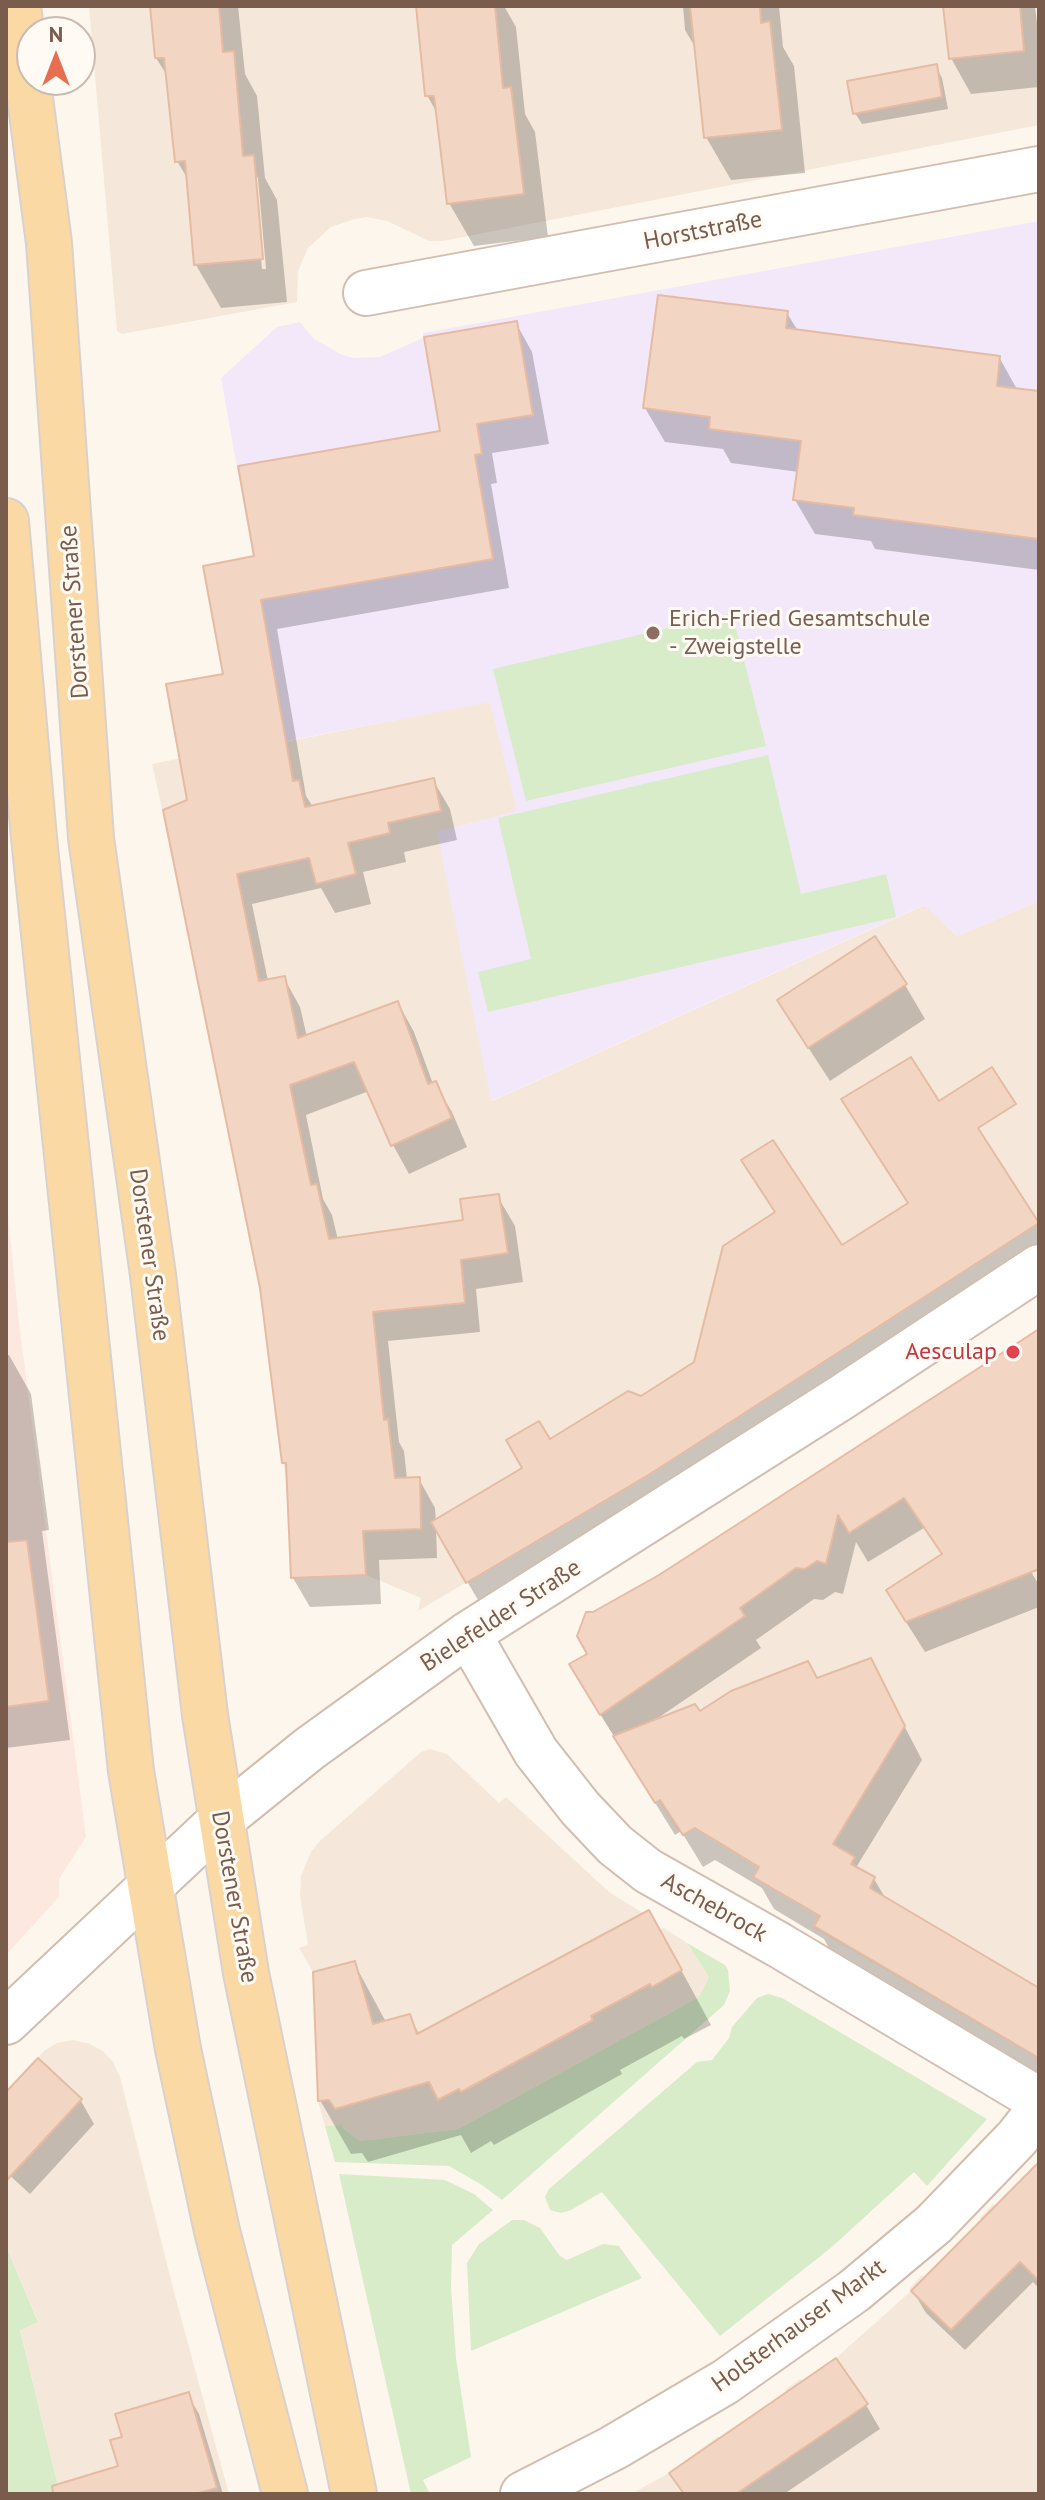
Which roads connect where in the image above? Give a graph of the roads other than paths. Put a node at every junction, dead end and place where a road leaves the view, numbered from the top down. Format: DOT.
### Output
graph roads {
  1 [pos="18,6"];
  2 [pos="1039,169"];
  3 [pos="366,293"];
  4 [pos="6,521"];
  5 [pos="1039,1267"];
  6 [pos="468,1634"];
  7 [pos="221,1820"];
  8 [pos="151,1889"];
  9 [pos="6,2022"];
  10 [pos="1039,2100"];
  11 [pos="1039,2110"];
  12 [pos="285,2494"];
  13 [pos="354,2494"];
  14 [pos="523,2494"];
  1 -- 7 [label="main road, Dorstener Straße"];
  2 -- 3 [label="street, Horststraße"];
  4 -- 8 [label="main road"];
  5 -- 6 [label="street, Bielefelder Straße"];
  6 -- 7 [label="street, Bielefelder Straße"];
  6 -- 10 [label="street, Aschebrock"];
  7 -- 8 [label="street, Bielefelder Straße"];
  7 -- 13 [label="main road, Dorstener Straße"];
  8 -- 9 [label="street, Bielefelder Straße"];
  8 -- 12 [label="main road"];
  11 -- 14 [label="street, Holsterhauser Markt"];
}
